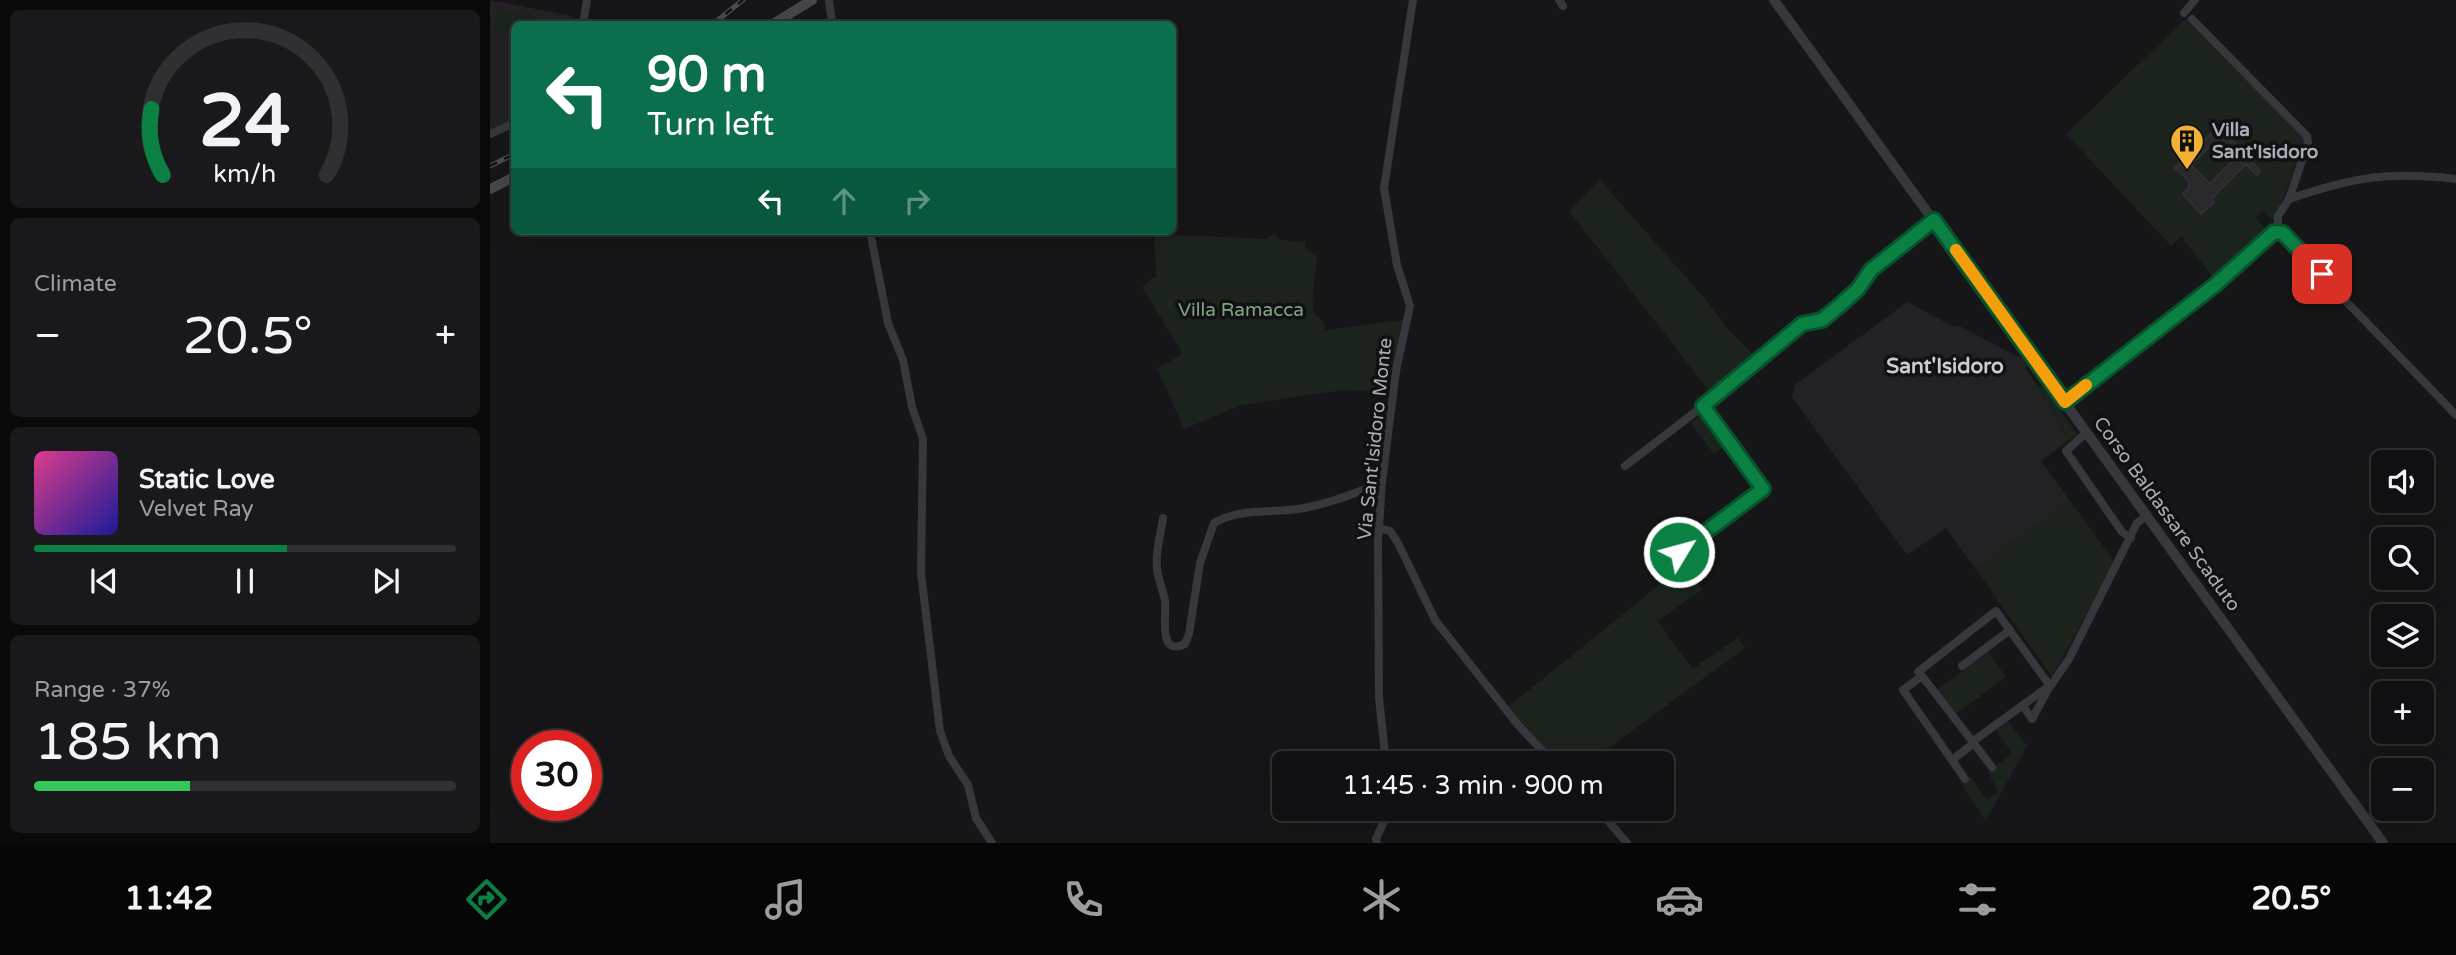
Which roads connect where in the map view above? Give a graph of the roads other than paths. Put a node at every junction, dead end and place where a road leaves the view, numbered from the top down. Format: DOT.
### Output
graph roads {
  1 [pos="587,0"];
  2 [pos="812,0"];
  3 [pos="828,0"];
  4 [pos="1413,0"];
  5 [pos="1774,0"];
  6 [pos="2195,0"];
  7 [pos="2184,13"];
  8 [pos="2192,19"];
  9 [pos="584,21"];
  10 [pos="778,21"];
  11 [pos="832,21"];
  12 [pos="511,124"];
  13 [pos="490,134"];
  14 [pos="511,178"];
  15 [pos="2456,179"];
  16 [pos="490,189"];
  17 [pos="2289,199"];
  18 [pos="1934,220"];
  19 [pos="2278,231"];
  20 [pos="871,235"];
  21 [pos="2065,402"];
  22 [pos="1703,406"];
  23 [pos="2456,415"];
  24 [pos="2087,432"];
  25 [pos="1625,466"];
  26 [pos="1382,482"];
  27 [pos="2148,515"];
  28 [pos="1163,518"];
  29 [pos="1379,528"];
  30 [pos="2131,538"];
  31 [pos="1679,552"];
  32 [pos="2010,630"];
  33 [pos="1962,666"];
  34 [pos="1922,676"];
  35 [pos="2050,686"];
  36 [pos="2022,706"];
  37 [pos="1973,743"];
  38 [pos="1385,751"];
  39 [pos="1543,751"];
  40 [pos="1952,760"];
  41 [pos="1992,768"];
  42 [pos="1965,779"];
  43 [pos="1384,821"];
  44 [pos="1608,821"];
  45 [pos="992,843"];
  46 [pos="1377,843"];
  47 [pos="1627,843"];
  48 [pos="2383,843"];
  1 -- 9 [label="street"];
  2 -- 10 [label="main road"];
  3 -- 11 [label="street"];
  4 -- 26 [label="street, Via Sant'Isidoro Monte"];
  5 -- 18 [label="street, Corso Baldassare Scaduto"];
  6 -- 7 [label="street"];
  8 -- 17 [label="street"];
  12 -- 13 [label="street"];
  14 -- 16 [label="main road"];
  15 -- 17 [label="street"];
  17 -- 19 [label="street"];
  18 -- 21 [label="street, Corso Baldassare Scaduto"];
  18 -- 22 [label="street"];
  19 -- 21 [label="street"];
  19 -- 23 [label="street"];
  20 -- 45 [label="street"];
  21 -- 24 [label="street, Corso Baldassare Scaduto"];
  22 -- 25 [label="street"];
  22 -- 31 [label="street"];
  24 -- 27 [label="street, Corso Baldassare Scaduto"];
  24 -- 30 [label="street"];
  26 -- 28 [label="street"];
  26 -- 29 [label="street, Via Sant'Isidoro Monte"];
  27 -- 30 [label="street"];
  27 -- 48 [label="street, Corso Baldassare Scaduto"];
  29 -- 38 [label="street, Via Sant'Isidoro Monte"];
  29 -- 39 [label="street"];
  30 -- 35 [label="street"];
  32 -- 33 [label="street"];
  32 -- 34 [label="street"];
  32 -- 35 [label="street"];
  34 -- 37 [label="street"];
  34 -- 40 [label="street"];
  35 -- 36 [label="street"];
  35 -- 36 [label="street"];
  36 -- 37 [label="street"];
  37 -- 40 [label="street"];
  37 -- 41 [label="street"];
  40 -- 42 [label="street"];
  43 -- 46 [label="street"];
  44 -- 47 [label="street"];
}
